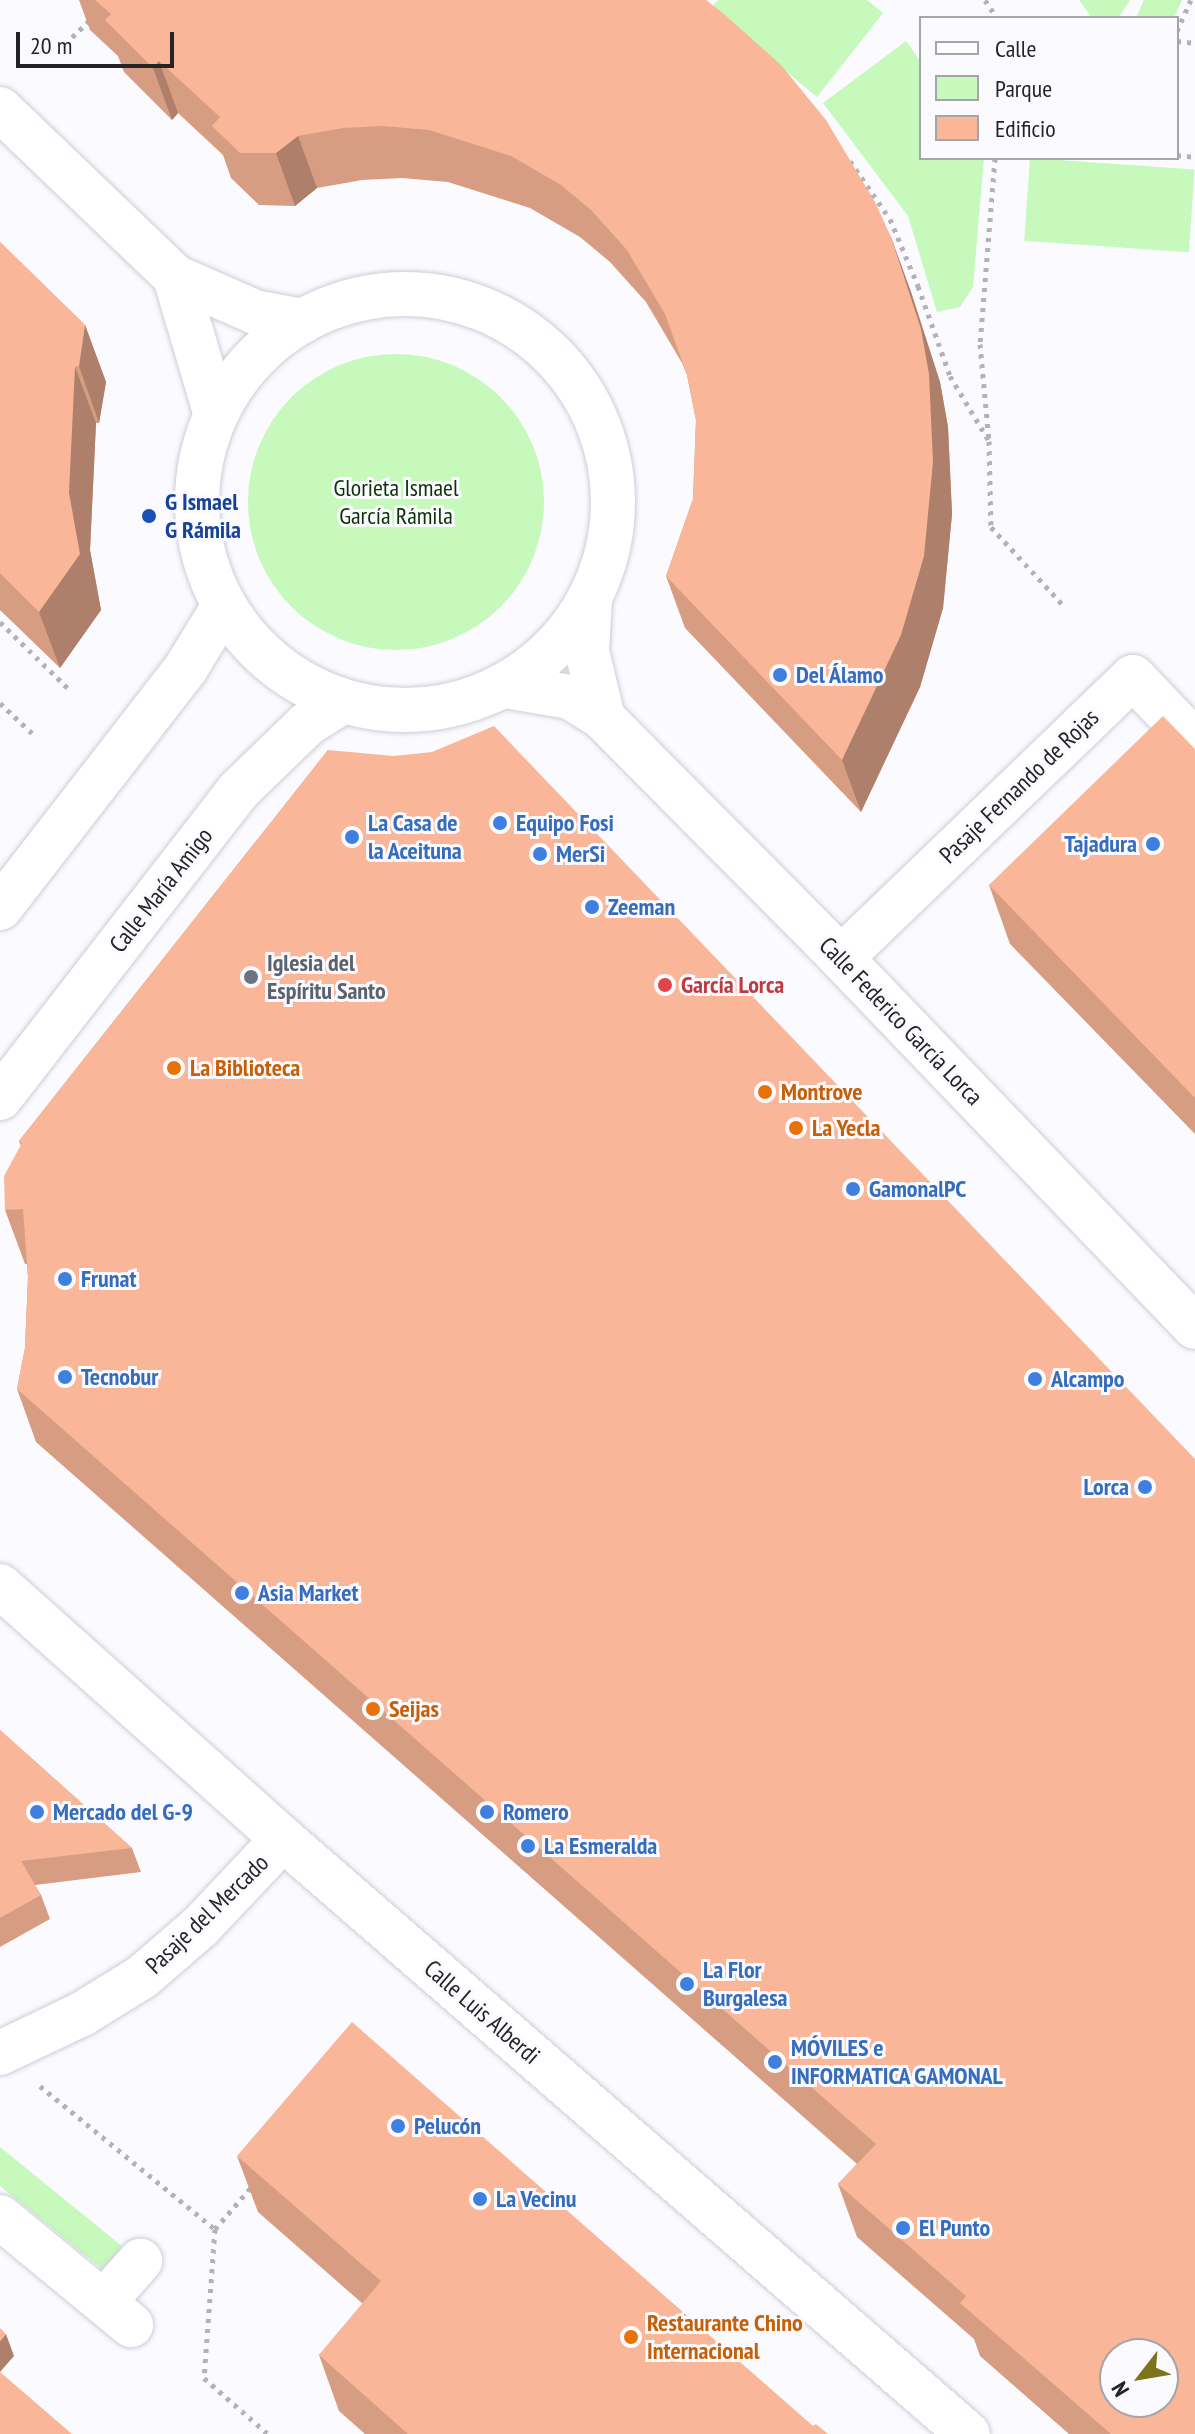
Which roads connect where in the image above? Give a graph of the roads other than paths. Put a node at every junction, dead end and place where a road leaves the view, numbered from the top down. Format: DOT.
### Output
graph roads {
  1 [pos="0,109"];
  2 [pos="175,277"];
  3 [pos="303,321"];
  4 [pos="216,415"];
  5 [pos="590,600"];
  6 [pos="224,606"];
  7 [pos="505,686"];
  8 [pos="342,702"];
  9 [pos="603,718"];
  10 [pos="1195,742"];
  11 [pos="0,908"];
  12 [pos="841,958"];
  13 [pos="0,1098"];
  14 [pos="1195,1327"];
  15 [pos="0,1586"];
  16 [pos="283,1839"];
  17 [pos="0,2053"];
  18 [pos="0,2217"];
  19 [pos="140,2261"];
  20 [pos="968,2434"];
  1 -- 2 [label="street"];
  2 -- 3 [label="street"];
  2 -- 4 [label="street"];
  3 -- 4 [label="street"];
  3 -- 5 [label="street"];
  4 -- 6 [label="street"];
  5 -- 7 [label="street"];
  5 -- 9 [label="street"];
  6 -- 8 [label="street"];
  6 -- 11 [label="street"];
  7 -- 8 [label="street"];
  7 -- 9 [label="street, Calle Federico García Lorca"];
  8 -- 13 [label="street, Calle María Amigo"];
  9 -- 12 [label="street, Calle Federico García Lorca"];
  10 -- 12 [label="street, Pasaje Fernando de Rojas"];
  12 -- 14 [label="street, Calle Federico García Lorca"];
  15 -- 16 [label="street, Calle Luis Alberdi"];
  16 -- 17 [label="street, Pasaje del Mercado"];
  16 -- 20 [label="street, Calle Luis Alberdi"];
  18 -- 19 [label="street"];
}
